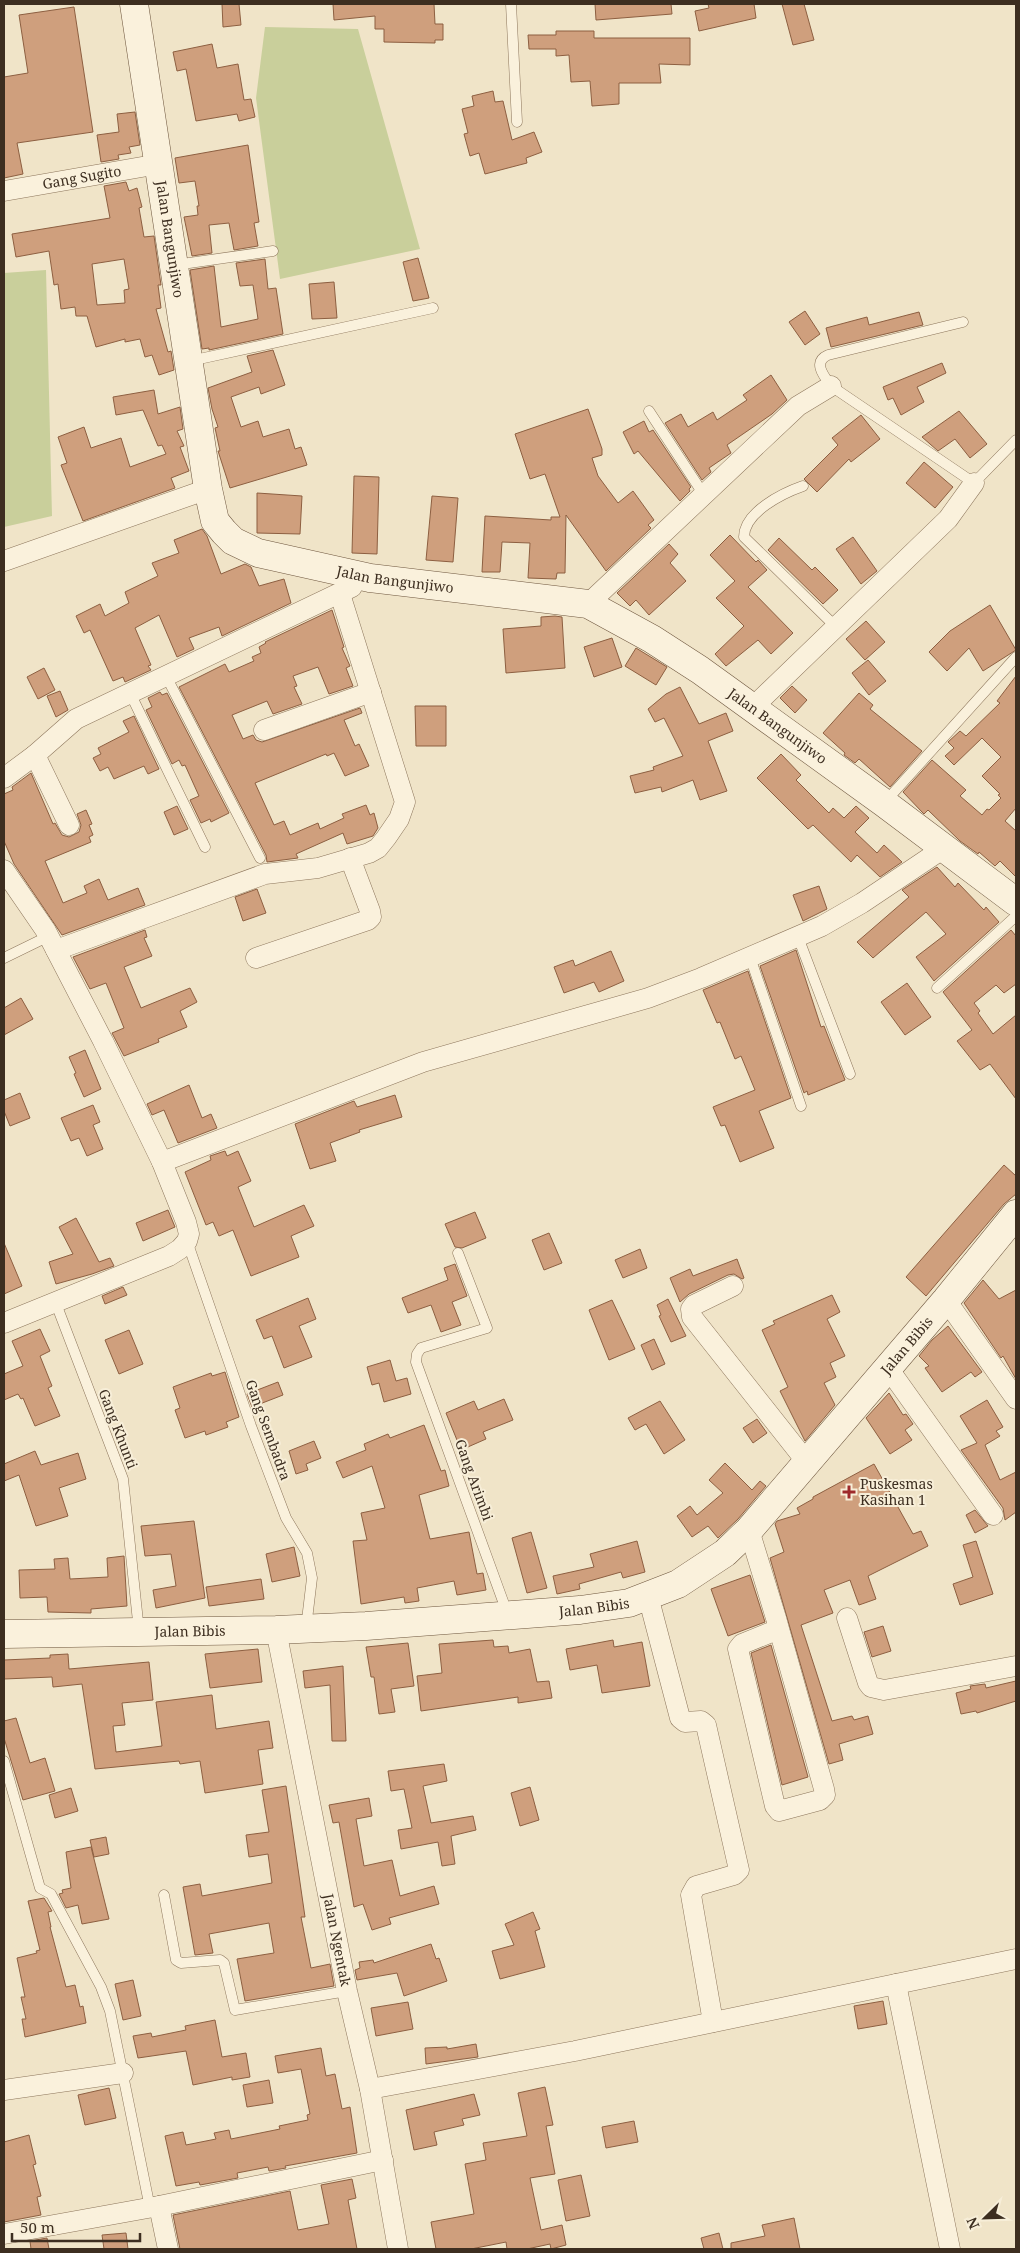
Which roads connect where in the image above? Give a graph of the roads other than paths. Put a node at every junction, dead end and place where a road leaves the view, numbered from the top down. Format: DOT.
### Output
graph roads {
  1 [pos="134,4"];
  2 [pos="511,4"];
  3 [pos="517,122"];
  4 [pos="158,164"];
  5 [pos="4,191"];
  6 [pos="273,251"];
  7 [pos="174,266"];
  8 [pos="434,308"];
  9 [pos="963,322"];
  10 [pos="188,361"];
  11 [pos="831,386"];
  12 [pos="649,411"];
  13 [pos="1016,440"];
  14 [pos="974,483"];
  15 [pos="803,486"];
  16 [pos="208,489"];
  17 [pos="704,494"];
  18 [pos="4,561"];
  19 [pos="370,578"];
  20 [pos="340,594"];
  21 [pos="588,604"];
  22 [pos="836,627"];
  23 [pos="1016,657"];
  24 [pos="166,676"];
  25 [pos="371,692"];
  26 [pos="130,693"];
  27 [pos="752,708"];
  28 [pos="264,730"];
  29 [pos="35,755"];
  30 [pos="4,778"];
  31 [pos="884,803"];
  32 [pos="69,825"];
  33 [pos="205,847"];
  34 [pos="944,848"];
  35 [pos="260,858"];
  36 [pos="350,858"];
  37 [pos="4,870"];
  38 [pos="1016,902"];
  39 [pos="1016,916"];
  40 [pos="798,937"];
  41 [pos="53,943"];
  42 [pos="750,957"];
  43 [pos="4,958"];
  44 [pos="256,958"];
  45 [pos="937,988"];
  46 [pos="850,1074"];
  47 [pos="801,1106"];
  48 [pos="162,1162"];
  49 [pos="1016,1215"];
  50 [pos="187,1241"];
  51 [pos="458,1253"];
  52 [pos="733,1286"];
  53 [pos="946,1300"];
  54 [pos="55,1301"];
  55 [pos="4,1323"];
  56 [pos="888,1368"];
  57 [pos="1016,1400"];
  58 [pos="806,1461"];
  59 [pos="993,1514"];
  60 [pos="749,1530"];
  61 [pos="648,1596"];
  62 [pos="508,1616"];
  63 [pos="847,1618"];
  64 [pos="305,1629"];
  65 [pos="779,1629"];
  66 [pos="276,1630"];
  67 [pos="139,1632"];
  68 [pos="4,1634"];
  69 [pos="1016,1666"];
  70 [pos="4,1761"];
  71 [pos="164,1894"];
  72 [pos="1016,1959"];
  73 [pos="896,1984"];
  74 [pos="347,1992"];
  75 [pos="713,2022"];
  76 [pos="123,2073"];
  77 [pos="370,2089"];
  78 [pos="4,2090"];
  79 [pos="383,2160"];
  80 [pos="155,2207"];
  81 [pos="4,2234"];
  82 [pos="168,2249"];
  83 [pos="398,2249"];
  84 [pos="950,2249"];
  1 -- 4 [label="main road, Jalan Bangunjiwo"];
  2 -- 3 [label="lane"];
  4 -- 5 [label="street, Gang Sugito"];
  4 -- 7 [label="main road, Jalan Bangunjiwo"];
  6 -- 7 [label="lane"];
  7 -- 10 [label="main road, Jalan Bangunjiwo"];
  8 -- 10 [label="lane"];
  9 -- 11 [label="lane"];
  10 -- 16 [label="main road, Jalan Bangunjiwo"];
  11 -- 14 [label="lane"];
  11 -- 17 [label="street"];
  12 -- 17 [label="lane"];
  13 -- 14 [label="lane"];
  14 -- 22 [label="street"];
  15 -- 22 [label="lane"];
  16 -- 18 [label="street"];
  16 -- 19 [label="main road, Jalan Bangunjiwo"];
  17 -- 21 [label="street"];
  19 -- 20 [label="street"];
  19 -- 21 [label="main road, Jalan Bangunjiwo"];
  20 -- 24 [label="street"];
  20 -- 25 [label="street"];
  21 -- 27 [label="main road, Jalan Bangunjiwo"];
  22 -- 27 [label="street"];
  23 -- 31 [label="lane"];
  24 -- 26 [label="street"];
  24 -- 35 [label="lane"];
  25 -- 28 [label="street"];
  25 -- 36 [label="street"];
  26 -- 29 [label="street"];
  26 -- 33 [label="lane"];
  27 -- 31 [label="main road, Jalan Bangunjiwo"];
  29 -- 30 [label="street"];
  29 -- 32 [label="street"];
  31 -- 34 [label="main road, Jalan Bangunjiwo"];
  34 -- 38 [label="main road, Jalan Bangunjiwo"];
  34 -- 40 [label="street"];
  36 -- 41 [label="street"];
  36 -- 44 [label="street"];
  37 -- 41 [label="street"];
  39 -- 45 [label="lane"];
  40 -- 42 [label="street"];
  40 -- 46 [label="lane"];
  41 -- 43 [label="lane"];
  41 -- 48 [label="street"];
  42 -- 47 [label="lane"];
  42 -- 48 [label="street"];
  48 -- 50 [label="street"];
  49 -- 53 [label="main road, Jalan Bibis"];
  50 -- 54 [label="street"];
  50 -- 64 [label="lane, Gang Sembadra"];
  51 -- 62 [label="lane, Gang Arimbi"];
  52 -- 58 [label="street"];
  53 -- 56 [label="main road, Jalan Bibis"];
  53 -- 57 [label="street"];
  54 -- 55 [label="street"];
  54 -- 67 [label="lane, Gang Khunti"];
  56 -- 58 [label="main road, Jalan Bibis"];
  56 -- 59 [label="street"];
  58 -- 60 [label="main road, Jalan Bibis"];
  60 -- 61 [label="main road, Jalan Bibis"];
  60 -- 65 [label="street"];
  61 -- 62 [label="main road, Jalan Bibis"];
  61 -- 75 [label="street"];
  62 -- 64 [label="main road, Jalan Bibis"];
  63 -- 69 [label="street"];
  64 -- 66 [label="main road, Jalan Bibis"];
  65 -- 65 [label="street"];
  66 -- 67 [label="main road, Jalan Bibis"];
  66 -- 74 [label="street, Jalan Ngentak"];
  67 -- 68 [label="main road, Jalan Bibis"];
  70 -- 76 [label="lane"];
  71 -- 74 [label="lane"];
  72 -- 73 [label="street"];
  73 -- 75 [label="street"];
  73 -- 84 [label="street"];
  74 -- 77 [label="street, Jalan Ngentak"];
  75 -- 77 [label="street"];
  76 -- 78 [label="street"];
  76 -- 80 [label="lane"];
  77 -- 79 [label="street, Jalan Ngentak"];
  79 -- 80 [label="street"];
  79 -- 83 [label="street, Jalan Ngentak"];
  80 -- 81 [label="street"];
  80 -- 82 [label="street"];
}
